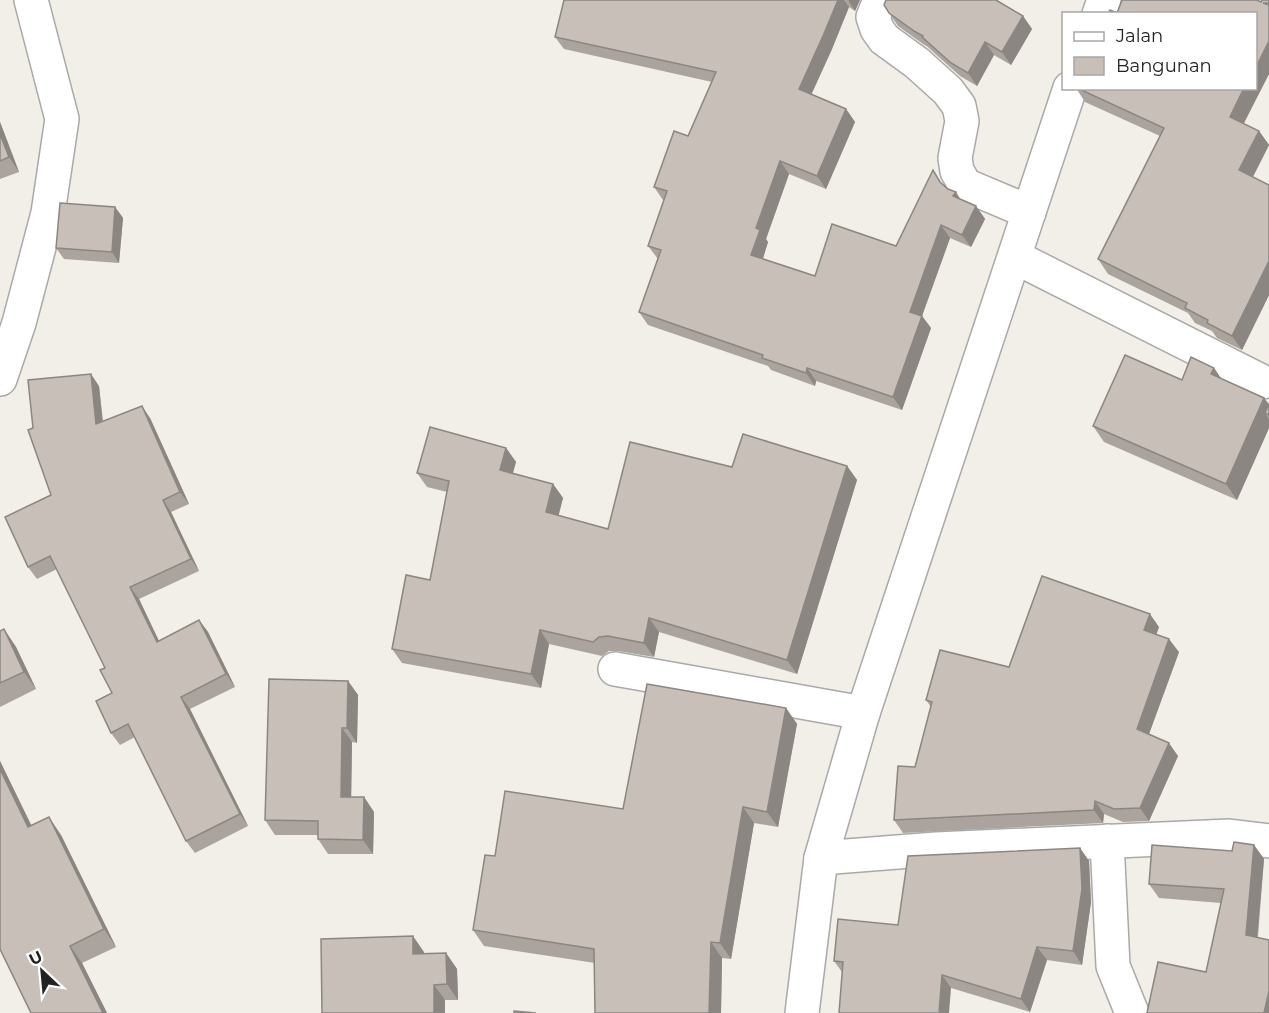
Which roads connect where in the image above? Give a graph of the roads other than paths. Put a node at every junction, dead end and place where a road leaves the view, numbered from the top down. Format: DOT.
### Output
graph roads {
  1 [pos="31,0"];
  2 [pos="880,0"];
  3 [pos="1069,90"];
  4 [pos="1029,212"];
  5 [pos="1015,257"];
  6 [pos="0,379"];
  7 [pos="1263,382"];
  8 [pos="615,669"];
  9 [pos="863,713"];
  10 [pos="1107,841"];
  11 [pos="1269,841"];
  12 [pos="821,858"];
  13 [pos="802,1013"];
  14 [pos="1132,1013"];
  1 -- 6 [label="street"];
  2 -- 4 [label="street"];
  3 -- 4 [label="street"];
  4 -- 5 [label="street"];
  5 -- 7 [label="street"];
  5 -- 9 [label="street"];
  8 -- 9 [label="street"];
  9 -- 12 [label="street"];
  10 -- 11 [label="street"];
  10 -- 12 [label="street"];
  10 -- 14 [label="street"];
  12 -- 13 [label="street"];
}
